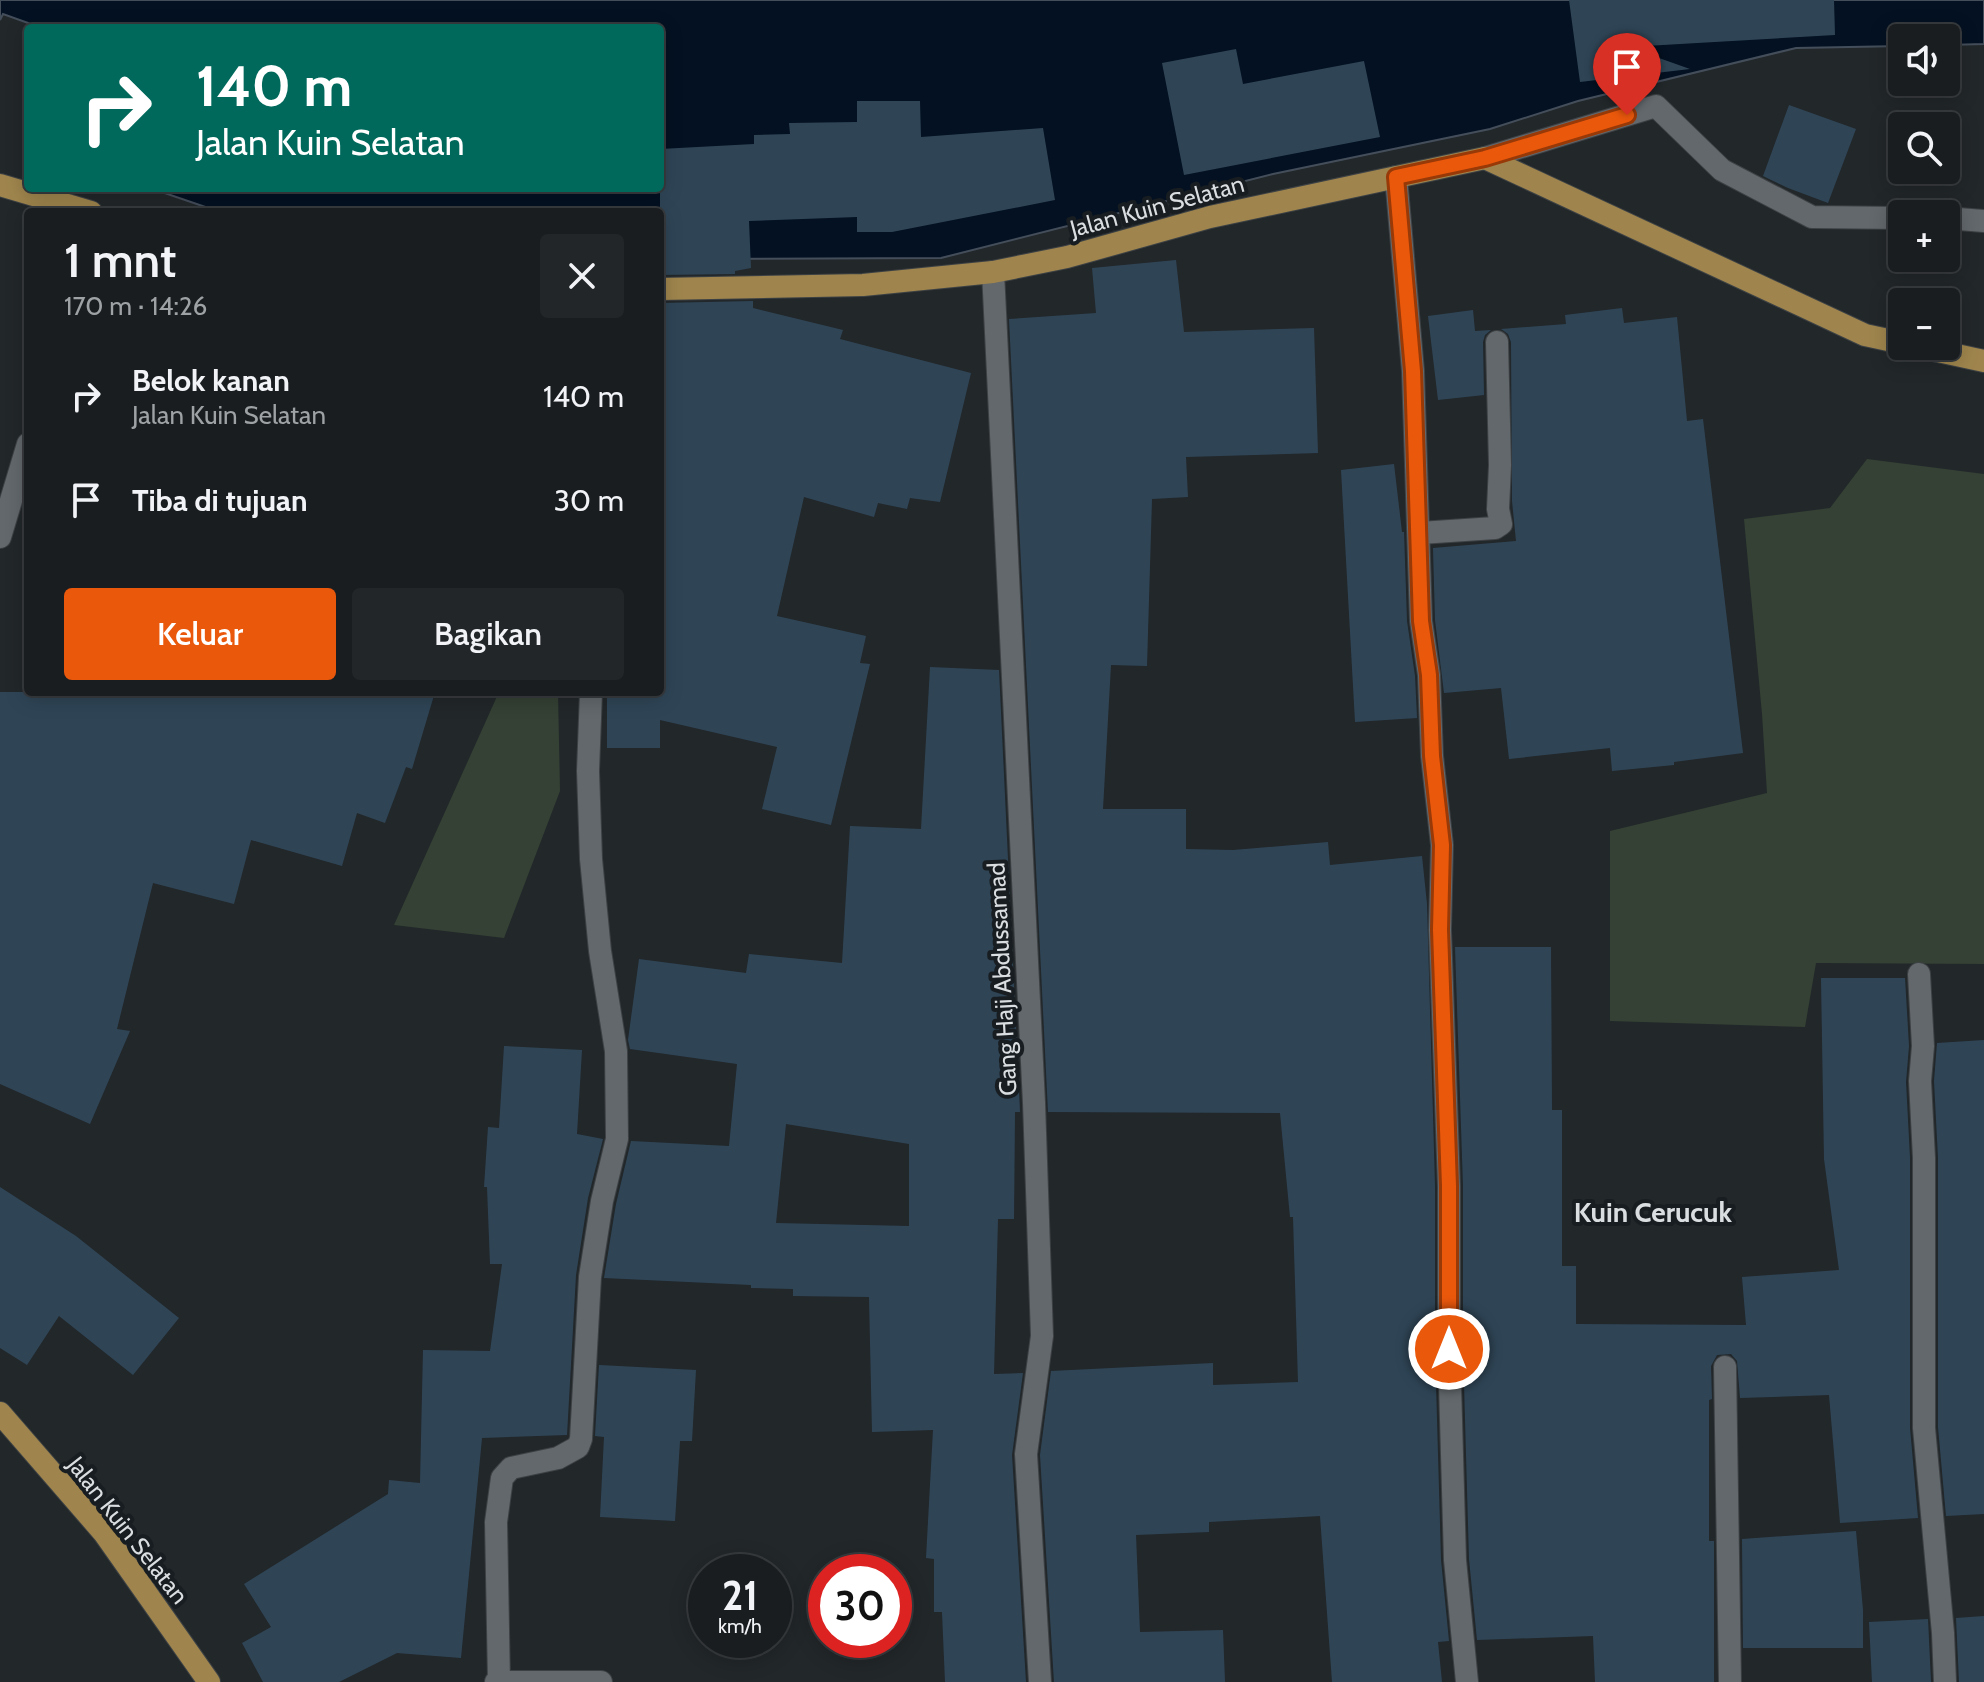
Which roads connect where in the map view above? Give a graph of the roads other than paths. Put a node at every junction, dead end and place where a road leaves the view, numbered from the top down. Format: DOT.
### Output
graph roads {
  1 [pos="1485,158"];
  2 [pos="1396,177"];
  3 [pos="0,185"];
  4 [pos="78,208"];
  5 [pos="1888,218"];
  6 [pos="1960,219"];
  7 [pos="1984,221"];
  8 [pos="993,272"];
  9 [pos="664,289"];
  10 [pos="1888,340"];
  11 [pos="1497,342"];
  12 [pos="1960,356"];
  13 [pos="1984,361"];
  14 [pos="24,457"];
  15 [pos="1420,533"];
  16 [pos="0,537"];
  17 [pos="591,696"];
  18 [pos="1919,974"];
  19 [pos="1725,1367"];
  20 [pos="0,1413"];
  21 [pos="209,1682"];
  22 [pos="498,1682"];
  23 [pos="601,1682"];
  24 [pos="1040,1682"];
  25 [pos="1467,1682"];
  26 [pos="1730,1682"];
  27 [pos="1945,1682"];
  1 -- 2 [label="main road, Jalan Kuin Selatan"];
  1 -- 5 [label="street, Jalan Kuin Selatan"];
  1 -- 10 [label="main road"];
  2 -- 8 [label="main road, Jalan Kuin Selatan"];
  2 -- 15 [label="street"];
  3 -- 4 [label="main road"];
  6 -- 7 [label="street"];
  8 -- 9 [label="main road, Jalan Kuin Selatan"];
  8 -- 24 [label="street, Gang Haji Abdussamad"];
  11 -- 15 [label="street"];
  12 -- 13 [label="main road"];
  14 -- 16 [label="street"];
  15 -- 25 [label="street"];
  17 -- 22 [label="street"];
  18 -- 27 [label="street"];
  19 -- 26 [label="street"];
  20 -- 21 [label="main road, Jalan Kuin Selatan"];
  22 -- 23 [label="street"];
}
